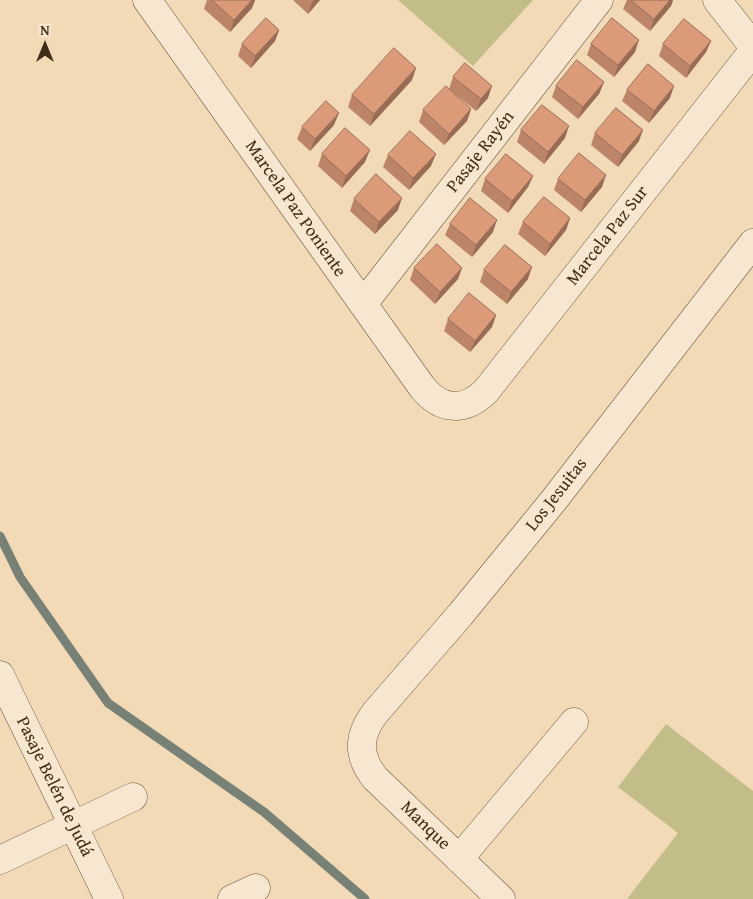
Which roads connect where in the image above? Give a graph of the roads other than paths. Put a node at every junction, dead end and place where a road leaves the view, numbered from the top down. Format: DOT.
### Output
graph roads {
  1 [pos="599,0"];
  2 [pos="717,0"];
  3 [pos="154,3"];
  4 [pos="753,46"];
  5 [pos="753,51"];
  6 [pos="753,243"];
  7 [pos="363,304"];
  8 [pos="452,406"];
  9 [pos="0,675"];
  10 [pos="574,722"];
  11 [pos="362,746"];
  12 [pos="133,797"];
  13 [pos="73,825"];
  14 [pos="459,859"];
  15 [pos="0,860"];
  16 [pos="256,888"];
  17 [pos="109,899"];
  18 [pos="232,899"];
  19 [pos="501,899"];
  1 -- 7 [label="street, Pasaje Rayén"];
  2 -- 4 [label="street"];
  3 -- 7 [label="street, Marcela Paz Poniente"];
  5 -- 8 [label="street, Marcela Paz Sur"];
  6 -- 11 [label="street, Los Jesuitas"];
  7 -- 8 [label="street, Marcela Paz Poniente"];
  9 -- 13 [label="street, Pasaje Belén de Judá"];
  10 -- 14 [label="street"];
  11 -- 14 [label="street, Manque"];
  12 -- 13 [label="street"];
  13 -- 15 [label="street"];
  13 -- 17 [label="street, Pasaje Belén de Judá"];
  14 -- 19 [label="street, Manque"];
  16 -- 18 [label="street"];
}
